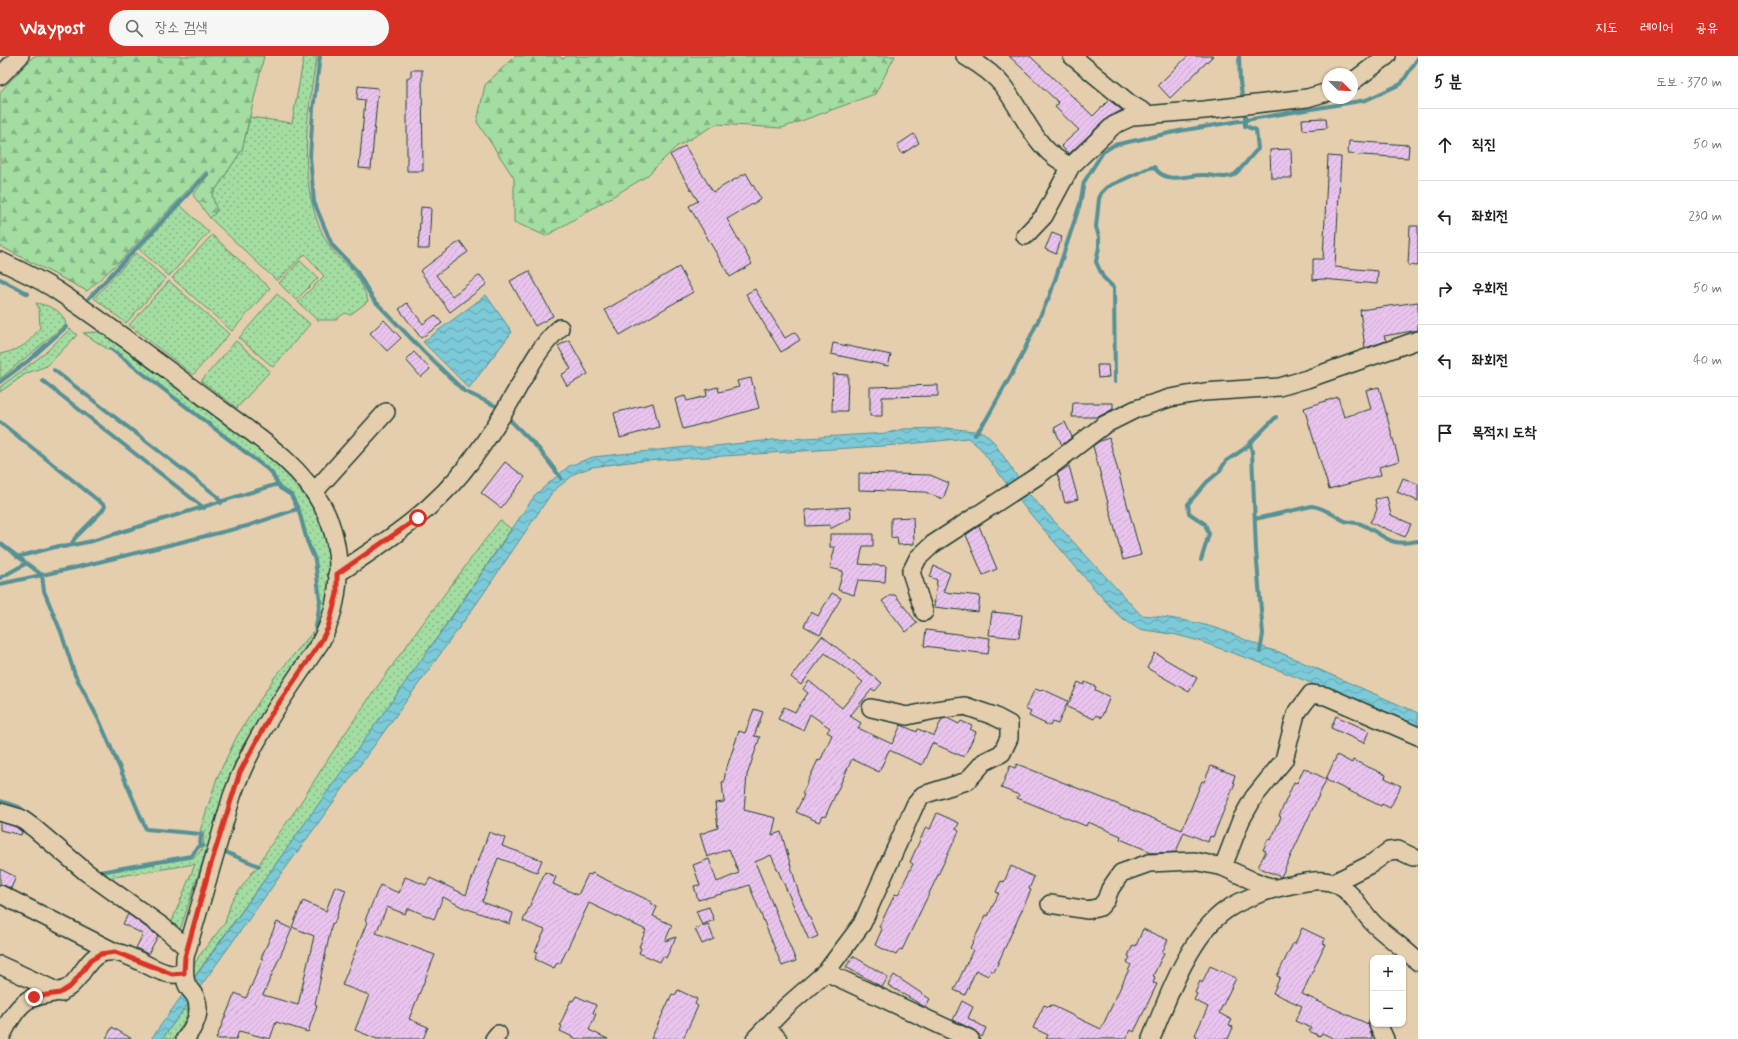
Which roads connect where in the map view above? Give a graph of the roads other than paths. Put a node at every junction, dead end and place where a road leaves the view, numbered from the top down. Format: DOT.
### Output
graph roads {
  1 [pos="20,56"];
  2 [pos="965,56"];
  3 [pos="1072,56"];
  4 [pos="1387,56"];
  5 [pos="0,76"];
  6 [pos="1358,78"];
  7 [pos="1322,94"];
  8 [pos="1149,115"];
  9 [pos="1071,166"];
  10 [pos="1025,236"];
  11 [pos="0,261"];
  12 [pos="560,328"];
  13 [pos="1418,340"];
  14 [pos="386,412"];
  15 [pos="314,492"];
  16 [pos="337,574"];
  17 [pos="924,612"];
  18 [pos="871,708"];
  19 [pos="1418,736"];
  20 [pos="0,812"];
  21 [pos="1413,857"];
  22 [pos="1223,867"];
  23 [pos="1333,883"];
  24 [pos="1273,888"];
  25 [pos="0,894"];
  26 [pos="1050,904"];
  27 [pos="188,948"];
  28 [pos="115,952"];
  29 [pos="1398,952"];
  30 [pos="1418,962"];
  31 [pos="0,964"];
  32 [pos="826,972"];
  33 [pos="189,985"];
  34 [pos="60,993"];
  35 [pos="1379,1027"];
  36 [pos="760,1033"];
  37 [pos="0,1039"];
  38 [pos="185,1039"];
  39 [pos="778,1039"];
  40 [pos="970,1039"];
  41 [pos="1151,1039"];
  42 [pos="1385,1039"];
  1 -- 5 [label="street"];
  2 -- 9 [label="street"];
  3 -- 8 [label="street"];
  4 -- 6 [label="street"];
  7 -- 8 [label="street"];
  8 -- 9 [label="street"];
  9 -- 10 [label="street"];
  11 -- 15 [label="street"];
  12 -- 16 [label="street"];
  13 -- 17 [label="street"];
  14 -- 15 [label="street"];
  15 -- 16 [label="street"];
  16 -- 27 [label="street"];
  18 -- 32 [label="street"];
  19 -- 22 [label="street"];
  20 -- 27 [label="street"];
  21 -- 23 [label="street"];
  22 -- 24 [label="street"];
  22 -- 26 [label="street"];
  23 -- 24 [label="street"];
  23 -- 29 [label="street"];
  24 -- 41 [label="street"];
  25 -- 28 [label="street"];
  27 -- 33 [label="street"];
  28 -- 33 [label="street"];
  28 -- 34 [label="street"];
  29 -- 30 [label="street"];
  31 -- 34 [label="street"];
  32 -- 36 [label="street"];
  32 -- 40 [label="street"];
  33 -- 38 [label="street"];
  34 -- 37 [label="street"];
  35 -- 42 [label="street"];
  36 -- 39 [label="street"];
}
